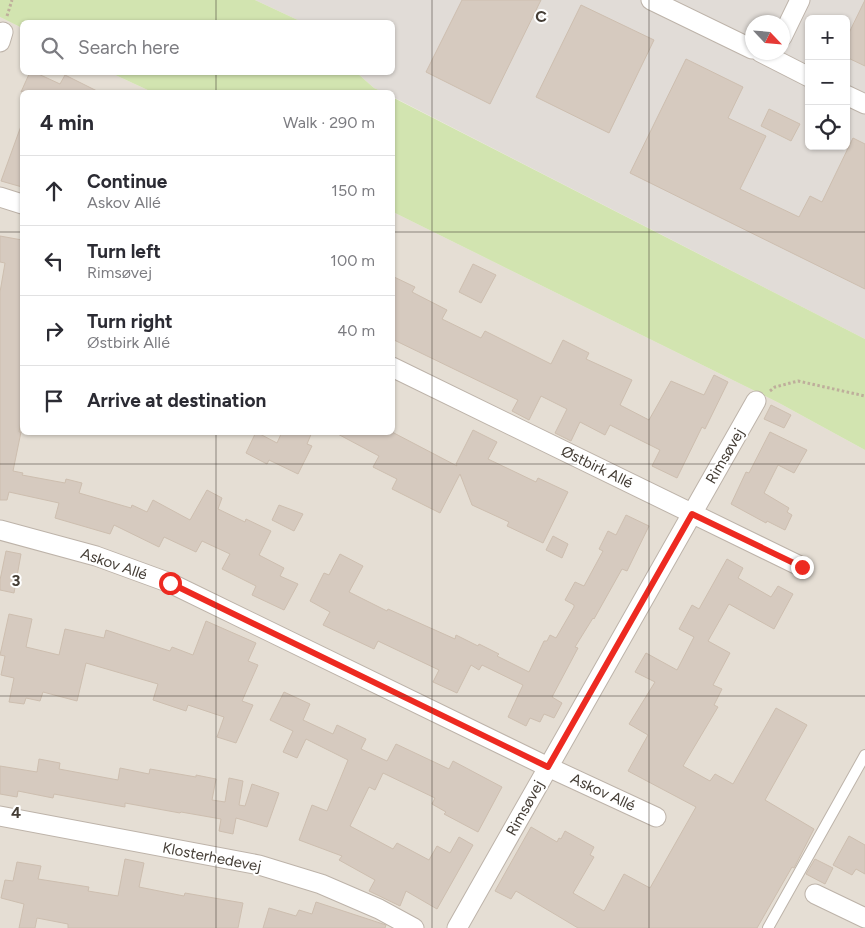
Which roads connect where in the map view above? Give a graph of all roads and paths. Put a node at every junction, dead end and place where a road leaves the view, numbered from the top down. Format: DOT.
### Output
graph roads {
  1 [pos="652,0"];
  2 [pos="800,0"];
  3 [pos="790,21"];
  4 [pos="745,46"];
  5 [pos="779,60"];
  6 [pos="805,75"];
  7 [pos="850,97"];
  8 [pos="865,104"];
  9 [pos="0,197"];
  10 [pos="20,203"];
  11 [pos="395,369"];
  12 [pos="865,396"];
  13 [pos="756,401"];
  14 [pos="692,514"];
  15 [pos="0,530"];
  16 [pos="802,567"];
  17 [pos="865,755"];
  18 [pos="548,767"];
  19 [pos="0,816"];
  20 [pos="656,817"];
  21 [pos="815,894"];
  22 [pos="865,918"];
  23 [pos="414,928"];
  24 [pos="457,928"];
  25 [pos="768,928"];
  1 -- 4 [label="street"];
  2 -- 3 [label="street"];
  5 -- 6 [label="street"];
  7 -- 8 [label="street"];
  9 -- 10 [label="street"];
  11 -- 14 [label="street, Østbirk Allé"];
  12 -- 13 [label="path"];
  13 -- 14 [label="street, Rimsøvej"];
  14 -- 16 [label="street, Østbirk Allé"];
  14 -- 18 [label="street, Rimsøvej"];
  15 -- 18 [label="street, Askov Allé"];
  17 -- 25 [label="lane"];
  18 -- 20 [label="street, Askov Allé"];
  18 -- 24 [label="street, Rimsøvej"];
  19 -- 23 [label="street, Klosterhedevej"];
  21 -- 22 [label="street"];
}
